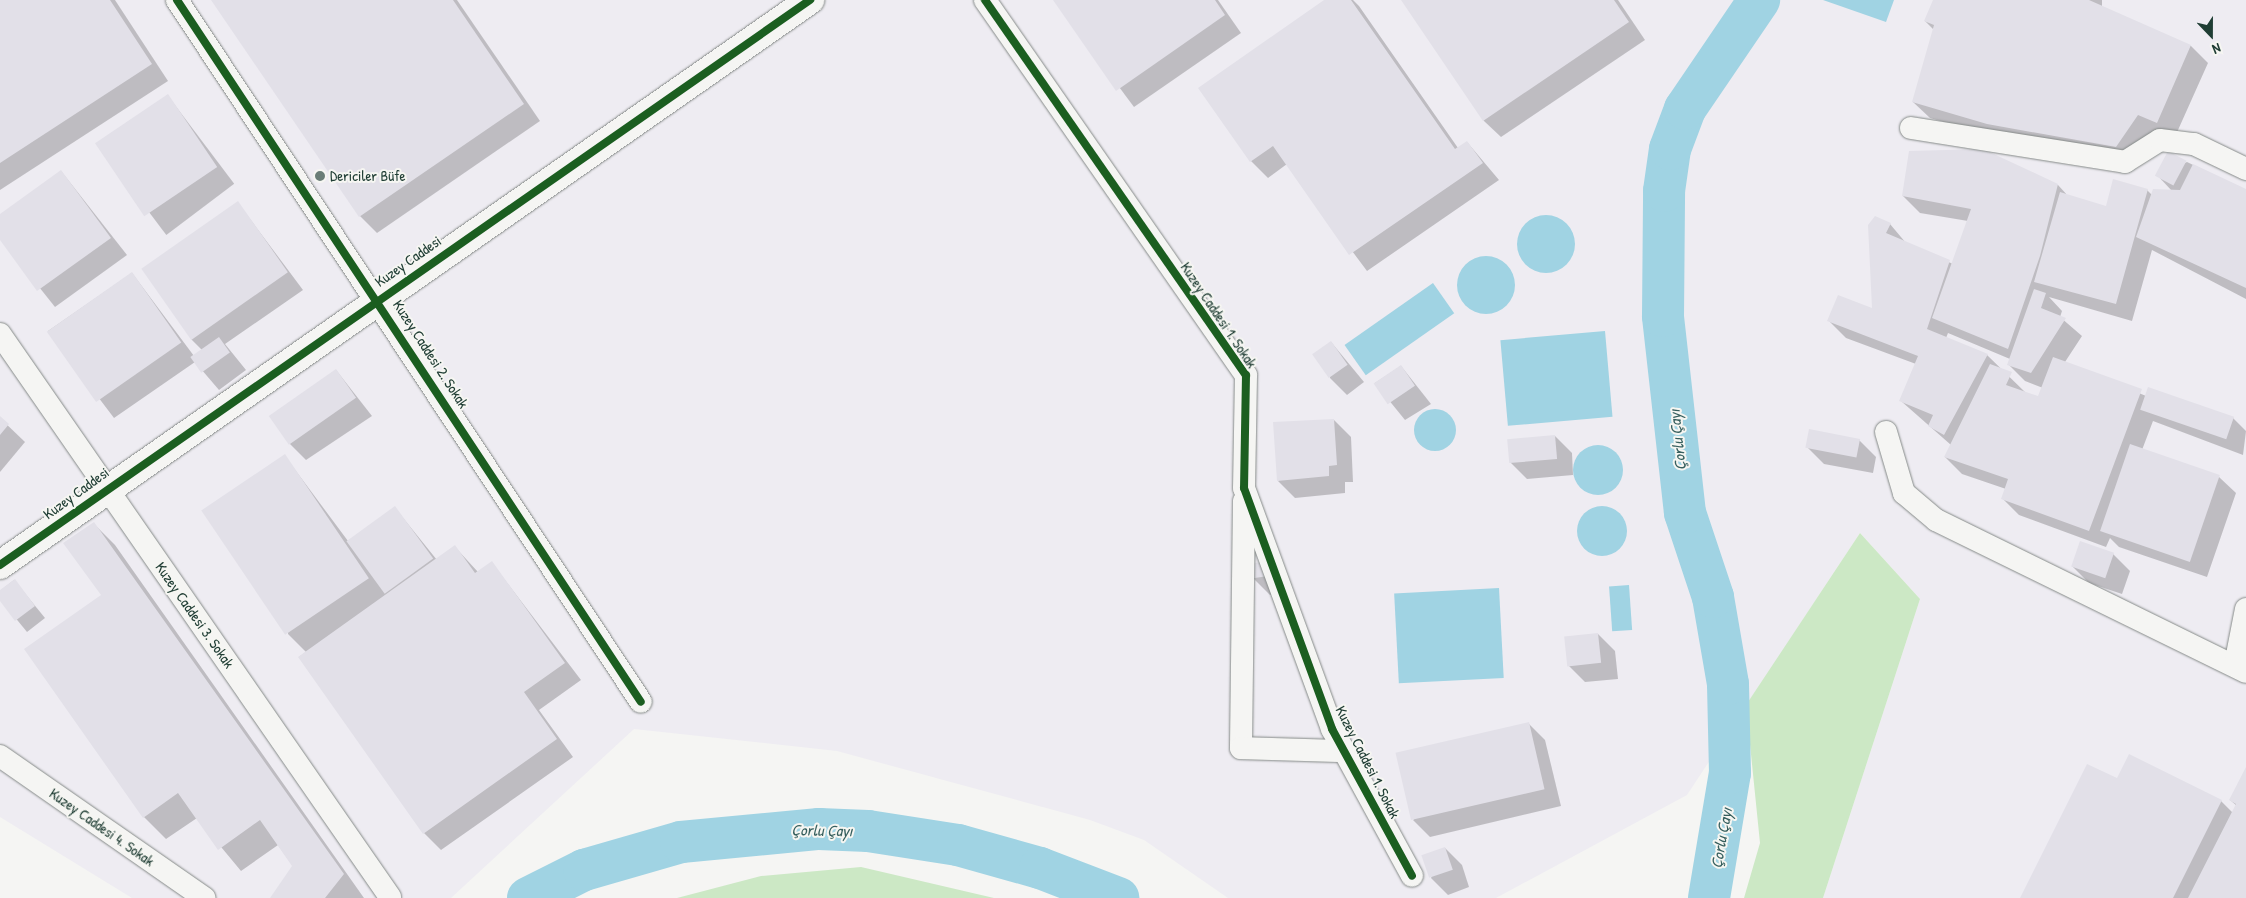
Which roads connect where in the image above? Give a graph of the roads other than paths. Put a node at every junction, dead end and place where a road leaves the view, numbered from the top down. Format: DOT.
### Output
graph roads {
  1 [pos="176,0"];
  2 [pos="810,0"];
  3 [pos="985,0"];
  4 [pos="1911,128"];
  5 [pos="2246,169"];
  6 [pos="378,299"];
  7 [pos="0,334"];
  8 [pos="1886,432"];
  9 [pos="107,488"];
  10 [pos="1244,488"];
  11 [pos="0,565"];
  12 [pos="2246,609"];
  13 [pos="2240,669"];
  14 [pos="641,702"];
  15 [pos="1344,751"];
  16 [pos="0,756"];
  17 [pos="1412,876"];
  18 [pos="390,897"];
  19 [pos="204,898"];
  1 -- 6 [label="street, Kuzey Caddesi 2. Sokak"];
  2 -- 6 [label="street, Kuzey Caddesi"];
  3 -- 10 [label="street, Kuzey Caddesi 1. Sokak"];
  4 -- 5 [label="street"];
  6 -- 9 [label="street, Kuzey Caddesi"];
  6 -- 14 [label="street, Kuzey Caddesi 2. Sokak"];
  7 -- 9 [label="street, Kuzey Caddesi 3. Sokak"];
  8 -- 13 [label="street"];
  9 -- 11 [label="street, Kuzey Caddesi"];
  9 -- 18 [label="street, Kuzey Caddesi 3. Sokak"];
  10 -- 15 [label="street, Kuzey Caddesi 1. Sokak"];
  10 -- 15 [label="street"];
  12 -- 13 [label="street"];
  15 -- 17 [label="street, Kuzey Caddesi 1. Sokak"];
  16 -- 19 [label="street, Kuzey Caddesi 4. Sokak"];
}
